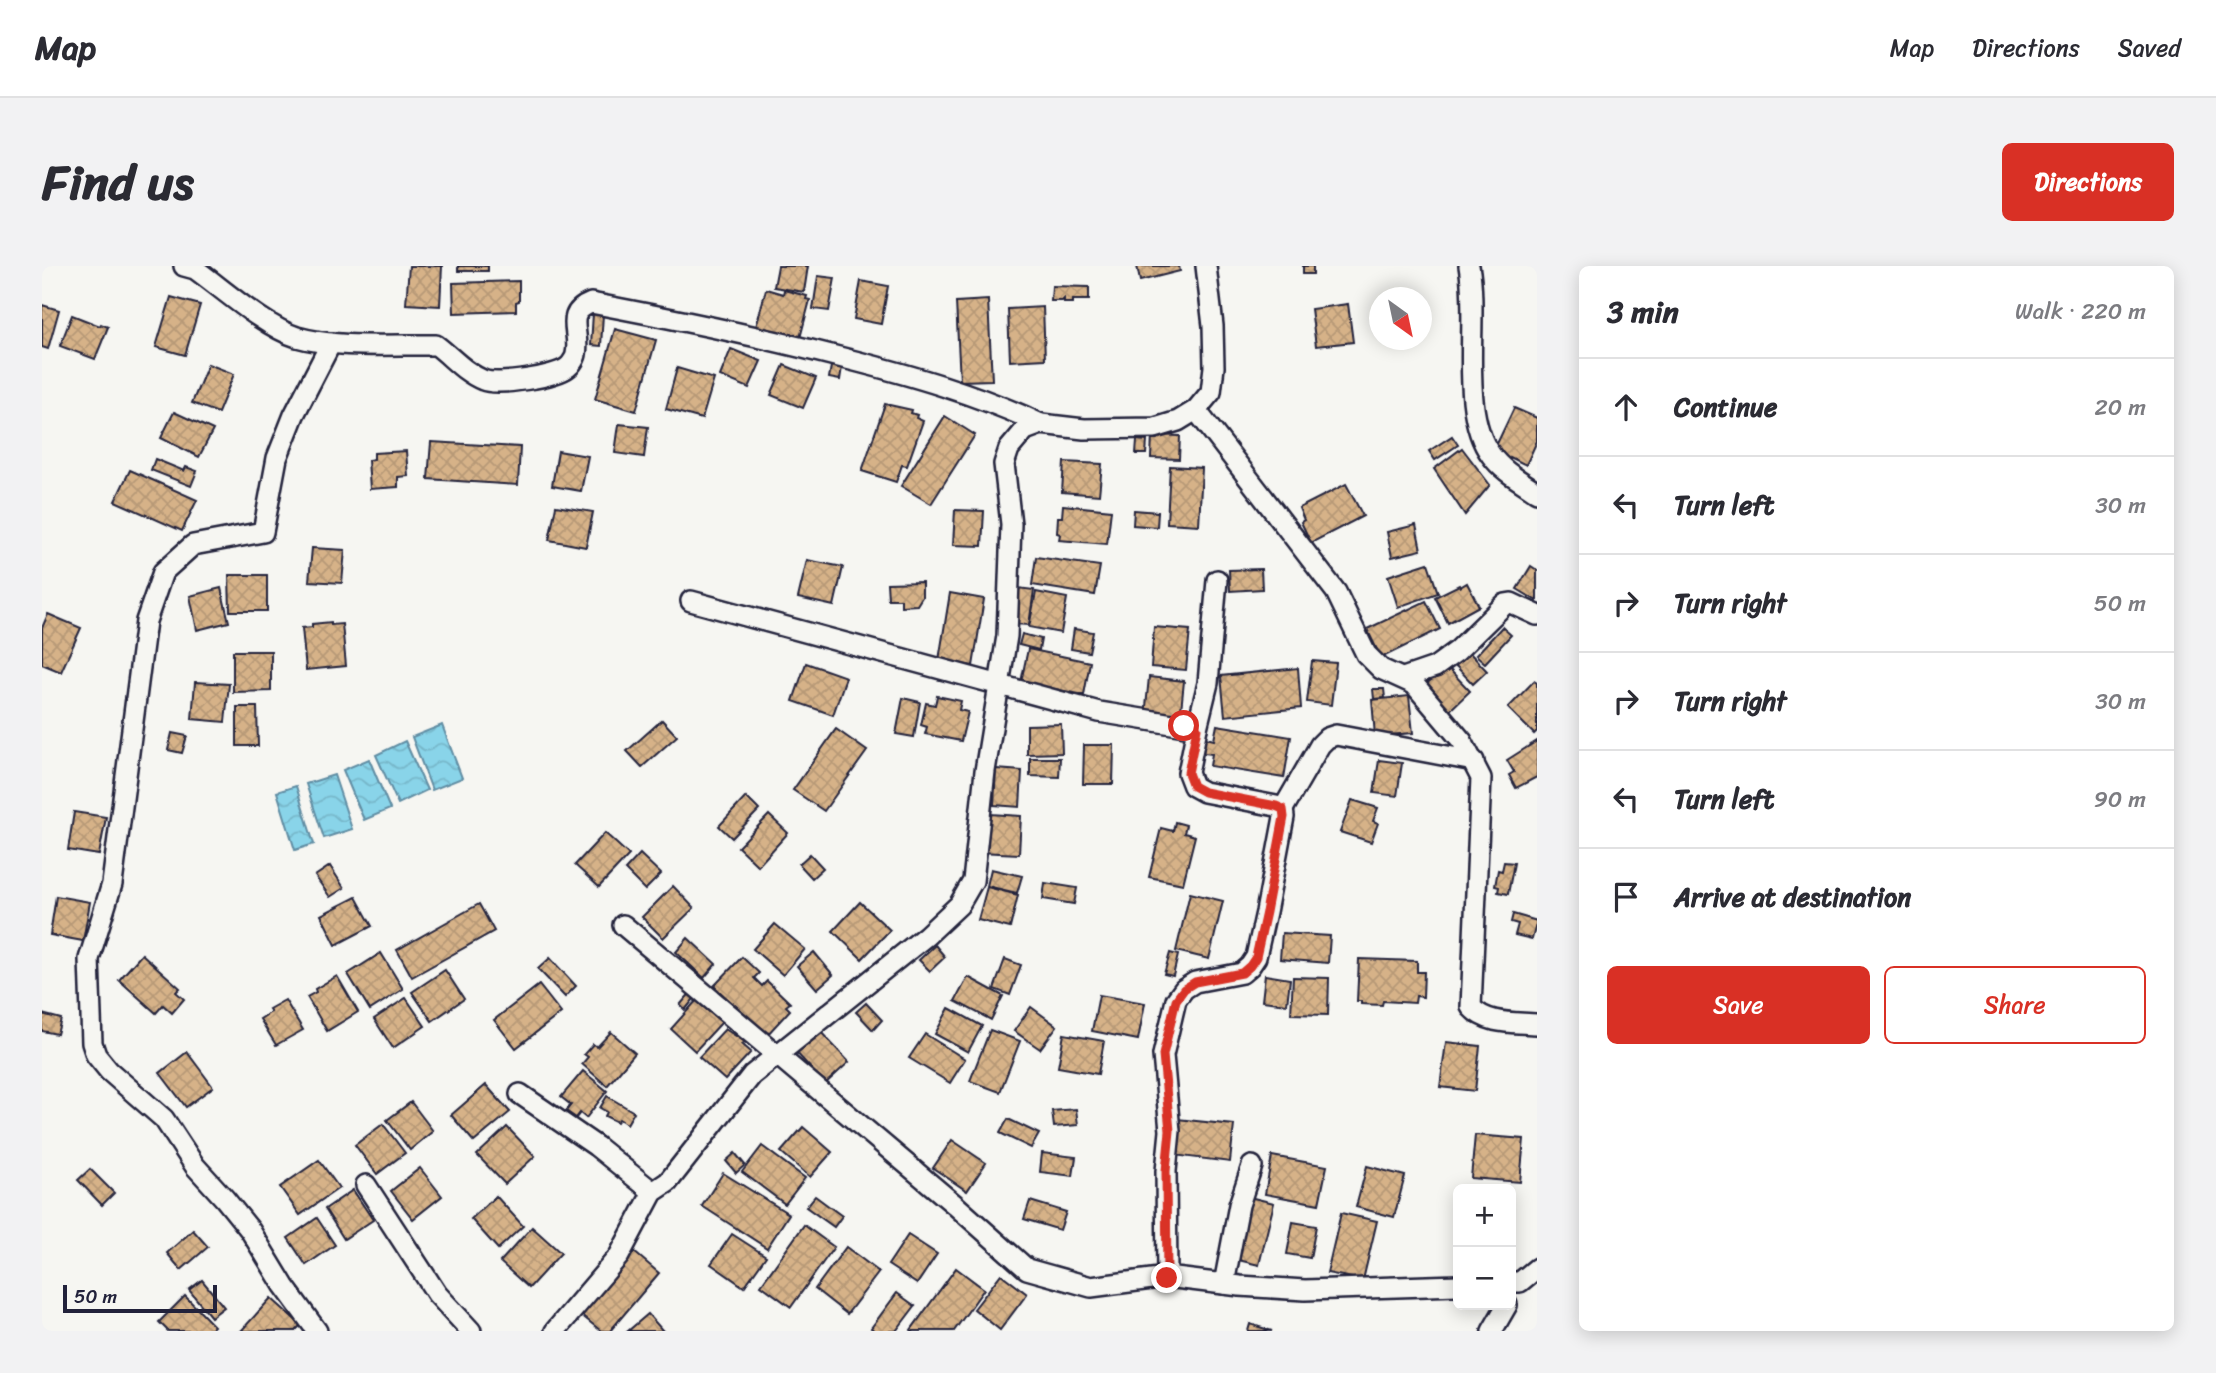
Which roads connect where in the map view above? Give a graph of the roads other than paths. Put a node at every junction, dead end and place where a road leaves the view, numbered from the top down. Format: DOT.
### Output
graph roads {
  1 [pos="184,266"];
  2 [pos="1206,266"];
  3 [pos="1469,266"];
  4 [pos="331,343"];
  5 [pos="1196,410"];
  6 [pos="1041,424"];
  7 [pos="1537,492"];
  8 [pos="1217,580"];
  9 [pos="691,601"];
  10 [pos="1537,615"];
  11 [pos="1403,678"];
  12 [pos="999,683"];
  13 [pos="1197,728"];
  14 [pos="1474,761"];
  15 [pos="1283,809"];
  16 [pos="623,925"];
  17 [pos="1537,1024"];
  18 [pos="775,1055"];
  19 [pos="520,1094"];
  20 [pos="1252,1166"];
  21 [pos="366,1185"];
  22 [pos="653,1192"];
  23 [pos="1537,1268"];
  24 [pos="1167,1278"];
  25 [pos="1224,1284"];
  26 [pos="1453,1285"];
  27 [pos="1516,1285"];
  28 [pos="1504,1310"];
  29 [pos="317,1331"];
  30 [pos="471,1331"];
  31 [pos="555,1331"];
  32 [pos="1492,1331"];
  1 -- 4 [label="street"];
  2 -- 5 [label="street"];
  3 -- 7 [label="street"];
  4 -- 6 [label="street"];
  4 -- 29 [label="street"];
  5 -- 6 [label="street"];
  5 -- 11 [label="street"];
  6 -- 12 [label="street"];
  8 -- 13 [label="street"];
  9 -- 12 [label="street"];
  10 -- 11 [label="street"];
  11 -- 14 [label="street"];
  12 -- 13 [label="street"];
  12 -- 18 [label="street"];
  13 -- 15 [label="street"];
  14 -- 15 [label="street"];
  14 -- 17 [label="street"];
  15 -- 24 [label="street"];
  16 -- 18 [label="street"];
  18 -- 22 [label="street"];
  18 -- 24 [label="street"];
  19 -- 22 [label="street"];
  20 -- 25 [label="street"];
  21 -- 30 [label="street"];
  22 -- 31 [label="street"];
  23 -- 27 [label="street"];
  24 -- 25 [label="street"];
  25 -- 26 [label="street"];
  28 -- 32 [label="street"];
}
